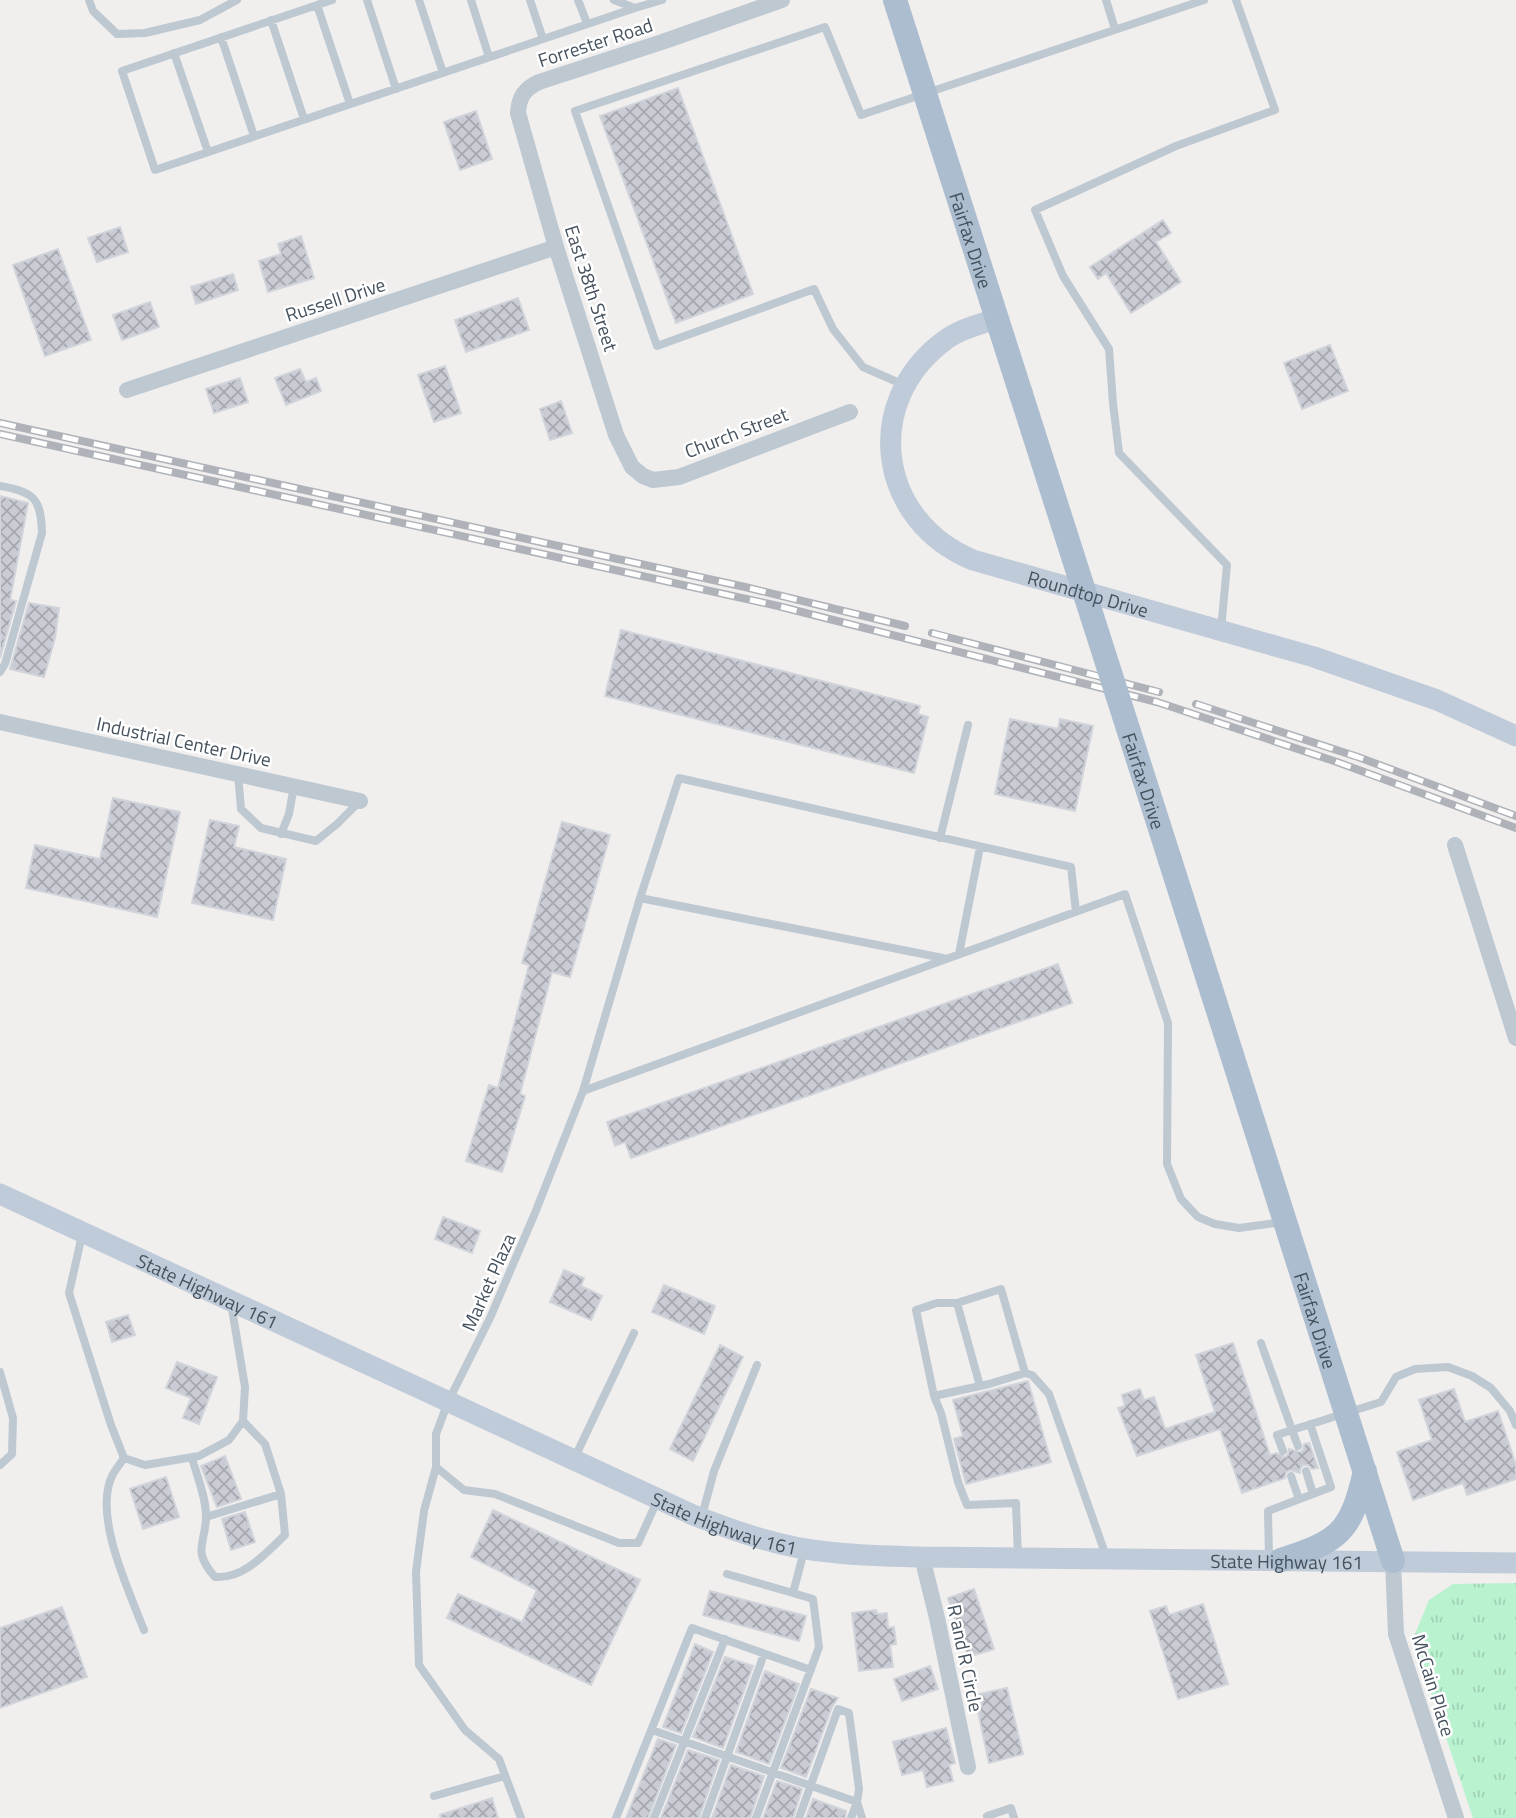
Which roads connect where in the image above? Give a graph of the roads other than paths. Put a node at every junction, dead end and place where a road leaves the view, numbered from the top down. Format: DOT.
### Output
graph roads {
  1 [pos="89,0"];
  2 [pos="237,0"];
  3 [pos="332,0"];
  4 [pos="367,0"];
  5 [pos="419,0"];
  6 [pos="471,0"];
  7 [pos="530,0"];
  8 [pos="578,0"];
  9 [pos="614,0"];
  10 [pos="662,0"];
  11 [pos="782,0"];
  12 [pos="895,0"];
  13 [pos="1106,0"];
  14 [pos="1204,0"];
  15 [pos="1236,0"];
  16 [pos="317,5"];
  17 [pos="635,8"];
  18 [pos="271,20"];
  19 [pos="586,23"];
  20 [pos="1115,29"];
  21 [pos="221,37"];
  22 [pos="543,39"];
  23 [pos="173,53"];
  24 [pos="489,57"];
  25 [pos="443,73"];
  26 [pos="396,89"];
  27 [pos="925,94"];
  28 [pos="350,104"];
  29 [pos="517,113"];
  30 [pos="304,119"];
  31 [pos="254,136"];
  32 [pos="208,152"];
  33 [pos="556,247"];
  34 [pos="998,318"];
  35 [pos="905,385"];
  36 [pos="127,390"];
  37 [pos="850,412"];
  38 [pos="636,472"];
  39 [pos="0,486"];
  40 [pos="1221,630"];
  41 [pos="0,672"];
  42 [pos="0,722"];
  43 [pos="968,725"];
  44 [pos="1516,736"];
  45 [pos="238,774"];
  46 [pos="294,786"];
  47 [pos="360,801"];
  48 [pos="281,834"];
  49 [pos="940,838"];
  50 [pos="1455,845"];
  51 [pos="980,847"];
  52 [pos="640,898"];
  53 [pos="1076,912"];
  54 [pos="959,954"];
  55 [pos="945,959"];
  56 [pos="1516,1038"];
  57 [pos="583,1091"];
  58 [pos="0,1194"];
  59 [pos="1286,1222"];
  60 [pos="83,1233"];
  61 [pos="230,1301"];
  62 [pos="957,1303"];
  63 [pos="634,1334"];
  64 [pos="1261,1343"];
  65 [pos="757,1365"];
  66 [pos="0,1372"];
  67 [pos="1025,1373"];
  68 [pos="980,1386"];
  69 [pos="934,1396"];
  70 [pos="448,1402"];
  71 [pos="1347,1412"];
  72 [pos="243,1421"];
  73 [pos="1310,1424"];
  74 [pos="1516,1425"];
  75 [pos="1292,1430"];
  76 [pos="1297,1446"];
  77 [pos="1283,1451"];
  78 [pos="124,1458"];
  79 [pos="192,1458"];
  80 [pos="574,1460"];
  81 [pos="0,1465"];
  82 [pos="436,1467"];
  83 [pos="1365,1470"];
  84 [pos="1306,1471"];
  85 [pos="1291,1476"];
  86 [pos="281,1494"];
  87 [pos="1313,1494"];
  88 [pos="658,1499"];
  89 [pos="1299,1499"];
  90 [pos="206,1517"];
  91 [pos="701,1518"];
  92 [pos="805,1548"];
  93 [pos="922,1557"];
  94 [pos="1018,1558"];
  95 [pos="1107,1559"];
  96 [pos="1275,1560"];
  97 [pos="1393,1561"];
  98 [pos="1516,1563"];
  99 [pos="727,1574"];
  100 [pos="793,1593"];
  101 [pos="144,1630"];
  102 [pos="724,1639"];
  103 [pos="764,1654"];
  104 [pos="811,1670"];
  105 [pos="652,1730"];
  106 [pos="684,1741"];
  107 [pos="727,1756"];
  108 [pos="968,1767"];
  109 [pos="772,1773"];
  110 [pos="505,1776"];
  111 [pos="811,1786"];
  112 [pos="434,1796"];
  113 [pos="857,1802"];
  114 [pos="521,1818"];
  115 [pos="616,1818"];
  116 [pos="654,1818"];
  117 [pos="705,1818"];
  118 [pos="756,1818"];
  119 [pos="799,1818"];
  120 [pos="851,1818"];
  121 [pos="862,1818"];
  122 [pos="988,1818"];
  123 [pos="1014,1818"];
  124 [pos="1456,1818"];
  1 -- 2 [label="lane"];
  3 -- 16 [label="lane"];
  4 -- 26 [label="lane"];
  5 -- 25 [label="lane"];
  6 -- 24 [label="lane"];
  7 -- 22 [label="lane"];
  8 -- 19 [label="lane"];
  9 -- 17 [label="lane"];
  10 -- 17 [label="lane"];
  11 -- 29 [label="street, Forrester Road"];
  12 -- 27 [label="main road, Fairfax Drive"];
  13 -- 20 [label="lane"];
  14 -- 20 [label="lane"];
  15 -- 40 [label="lane"];
  16 -- 18 [label="lane"];
  16 -- 28 [label="lane"];
  17 -- 19 [label="lane"];
  18 -- 21 [label="lane"];
  18 -- 30 [label="lane"];
  19 -- 22 [label="lane"];
  20 -- 27 [label="lane"];
  21 -- 23 [label="lane"];
  21 -- 31 [label="lane"];
  22 -- 24 [label="lane"];
  23 -- 32 [label="lane"];
  23 -- 32 [label="lane"];
  24 -- 25 [label="lane"];
  25 -- 26 [label="lane"];
  26 -- 28 [label="lane"];
  27 -- 34 [label="main road, Fairfax Drive"];
  27 -- 35 [label="lane"];
  28 -- 30 [label="lane"];
  29 -- 33 [label="street, East 38th Street"];
  30 -- 31 [label="lane"];
  31 -- 32 [label="lane"];
  33 -- 36 [label="street, Russell Drive"];
  33 -- 38 [label="street, East 38th Street"];
  34 -- 35 [label="main road, Roundtop Drive"];
  34 -- 59 [label="main road, Fairfax Drive, bridge"];
  35 -- 40 [label="main road, Roundtop Drive"];
  37 -- 38 [label="street, Church Street"];
  39 -- 41 [label="lane"];
  40 -- 44 [label="main road, Roundtop Drive"];
  42 -- 45 [label="street, Industrial Center Drive"];
  43 -- 49 [label="lane"];
  45 -- 46 [label="street, Industrial Center Drive"];
  45 -- 48 [label="lane"];
  46 -- 47 [label="street, Industrial Center Drive"];
  46 -- 48 [label="lane"];
  47 -- 48 [label="lane"];
  49 -- 51 [label="lane"];
  49 -- 52 [label="lane, Market Plaza"];
  50 -- 56 [label="street"];
  51 -- 53 [label="lane"];
  51 -- 54 [label="lane"];
  52 -- 55 [label="lane"];
  52 -- 57 [label="lane, Market Plaza"];
  53 -- 54 [label="lane"];
  53 -- 59 [label="lane"];
  54 -- 55 [label="lane"];
  55 -- 57 [label="lane"];
  57 -- 70 [label="lane, Market Plaza"];
  58 -- 60 [label="main road, State Highway 161"];
  59 -- 71 [label="main road, Fairfax Drive"];
  60 -- 61 [label="main road, State Highway 161"];
  60 -- 78 [label="lane"];
  61 -- 70 [label="main road, State Highway 161"];
  61 -- 72 [label="lane"];
  62 -- 67 [label="lane"];
  62 -- 68 [label="lane"];
  62 -- 69 [label="lane"];
  63 -- 80 [label="lane"];
  64 -- 75 [label="lane"];
  65 -- 91 [label="lane"];
  66 -- 81 [label="lane"];
  67 -- 68 [label="lane"];
  67 -- 95 [label="lane"];
  68 -- 69 [label="lane"];
  69 -- 94 [label="lane"];
  70 -- 80 [label="main road, State Highway 161"];
  70 -- 82 [label="lane, Market Plaza"];
  71 -- 73 [label="lane"];
  71 -- 74 [label="lane"];
  71 -- 83 [label="main road, Fairfax Drive"];
  72 -- 79 [label="lane"];
  72 -- 86 [label="lane"];
  73 -- 75 [label="lane"];
  73 -- 87 [label="lane"];
  75 -- 76 [label="lane"];
  75 -- 77 [label="lane"];
  78 -- 79 [label="lane"];
  78 -- 101 [label="lane"];
  79 -- 90 [label="lane"];
  80 -- 88 [label="main road, State Highway 161"];
  82 -- 88 [label="lane"];
  82 -- 110 [label="lane, Market Plaza"];
  83 -- 96 [label="main road"];
  83 -- 97 [label="main road, Fairfax Drive"];
  84 -- 87 [label="lane"];
  85 -- 89 [label="lane"];
  86 -- 90 [label="lane"];
  86 -- 90 [label="lane"];
  87 -- 89 [label="lane"];
  88 -- 91 [label="main road, State Highway 161"];
  89 -- 96 [label="lane"];
  91 -- 92 [label="main road, State Highway 161"];
  92 -- 93 [label="main road, State Highway 161"];
  92 -- 100 [label="lane"];
  93 -- 94 [label="main road, State Highway 161"];
  93 -- 108 [label="street, R and R Circle"];
  94 -- 95 [label="main road, State Highway 161"];
  95 -- 96 [label="main road, State Highway 161"];
  96 -- 97 [label="main road, State Highway 161"];
  97 -- 98 [label="main road, State Highway 161"];
  97 -- 124 [label="street, McCain Place"];
  99 -- 100 [label="lane"];
  100 -- 104 [label="lane"];
  102 -- 103 [label="lane"];
  102 -- 105 [label="lane"];
  102 -- 106 [label="lane"];
  103 -- 104 [label="lane"];
  103 -- 107 [label="lane"];
  104 -- 109 [label="lane"];
  105 -- 106 [label="lane"];
  105 -- 115 [label="lane"];
  106 -- 107 [label="lane"];
  106 -- 116 [label="lane"];
  107 -- 109 [label="lane"];
  107 -- 117 [label="lane"];
  109 -- 111 [label="lane"];
  109 -- 118 [label="lane"];
  110 -- 112 [label="lane"];
  110 -- 114 [label="lane, Market Plaza"];
  111 -- 113 [label="lane"];
  111 -- 113 [label="lane"];
  111 -- 119 [label="lane"];
  113 -- 120 [label="lane"];
  113 -- 121 [label="lane"];
  122 -- 123 [label="lane"];
}
